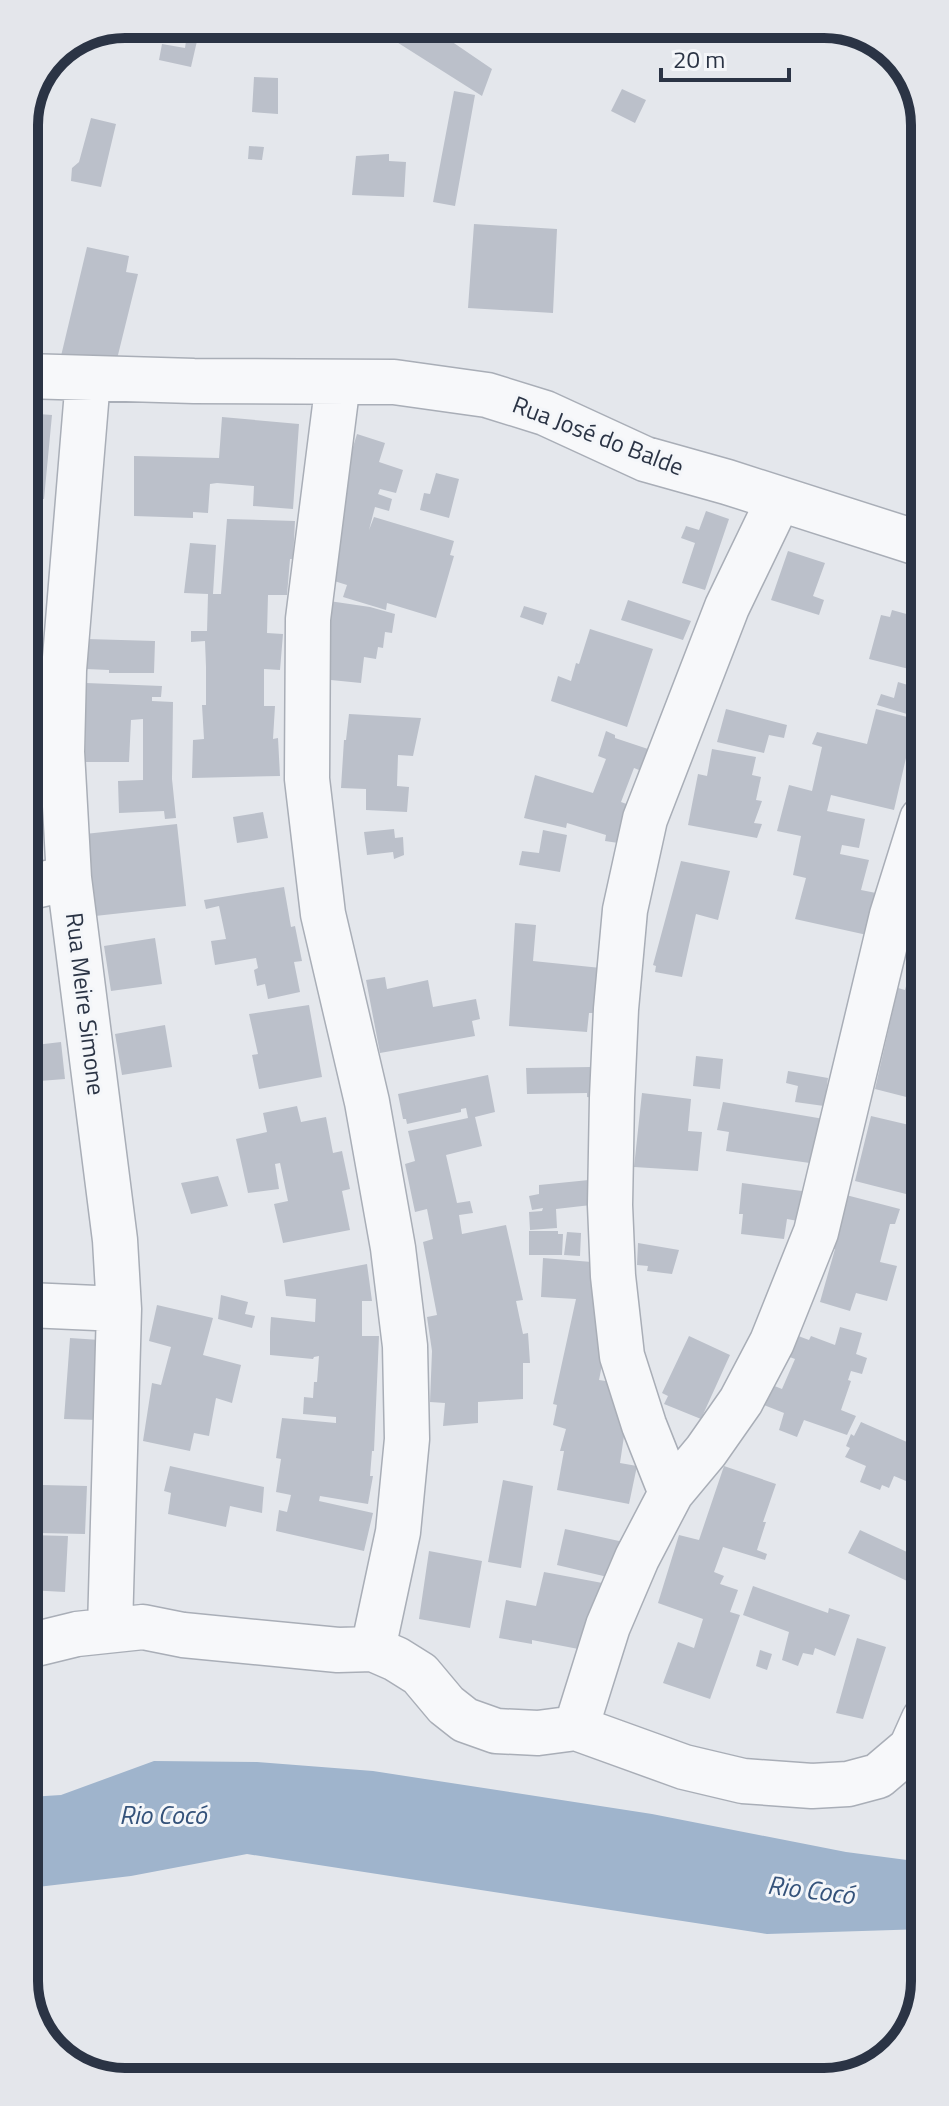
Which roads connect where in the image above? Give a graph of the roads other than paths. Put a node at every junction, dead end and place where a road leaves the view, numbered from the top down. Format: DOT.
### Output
graph roads {
  1 [pos="38,377"];
  2 [pos="88,379"];
  3 [pos="338,382"];
  4 [pos="779,499"];
  5 [pos="911,541"];
  6 [pos="911,854"];
  7 [pos="69,878"];
  8 [pos="38,885"];
  9 [pos="38,1305"];
  10 [pos="119,1309"];
  11 [pos="671,1493"];
  12 [pos="110,1629"];
  13 [pos="38,1644"];
  14 [pos="373,1649"];
  15 [pos="576,1728"];
  16 [pos="911,1748"];
  1 -- 2 [label="street, Rua José do Balde"];
  2 -- 3 [label="street, Rua José do Balde"];
  2 -- 7 [label="street, Rua Meire Simone"];
  3 -- 4 [label="street, Rua José do Balde"];
  3 -- 14 [label="street"];
  4 -- 5 [label="street, Rua José do Balde"];
  4 -- 11 [label="street"];
  6 -- 11 [label="street"];
  7 -- 8 [label="street"];
  7 -- 10 [label="street, Rua Meire Simone"];
  9 -- 10 [label="street"];
  10 -- 12 [label="street, Rua Meire Simone"];
  11 -- 15 [label="street"];
  12 -- 13 [label="street"];
  12 -- 14 [label="street"];
  14 -- 15 [label="street"];
  15 -- 16 [label="street"];
}
